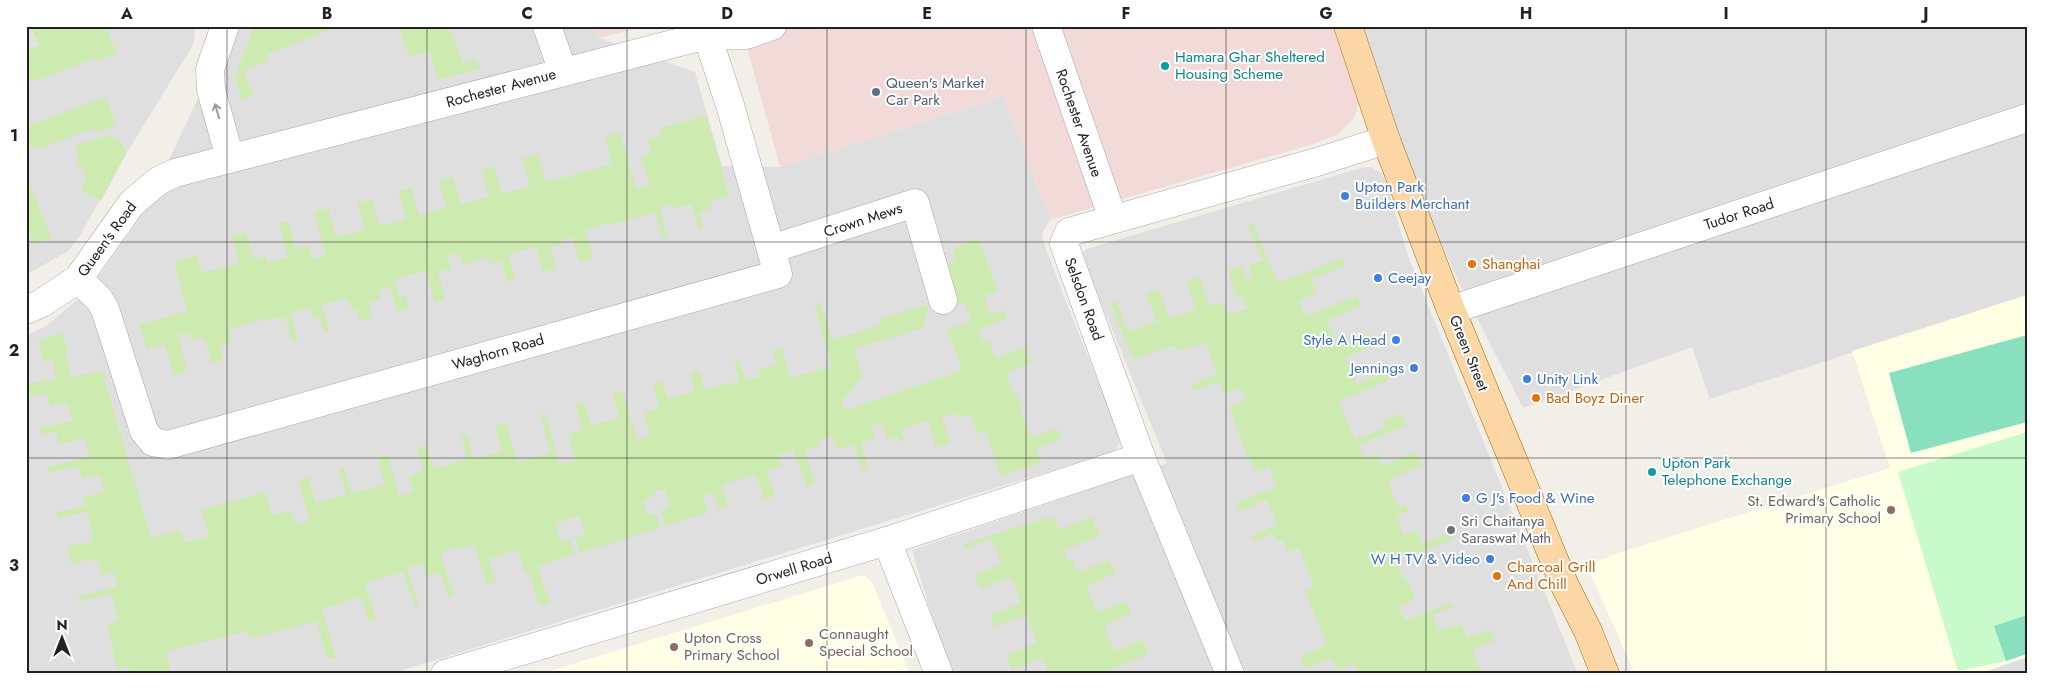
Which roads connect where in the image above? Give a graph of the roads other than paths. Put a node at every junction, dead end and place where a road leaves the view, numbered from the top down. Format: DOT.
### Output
graph roads {
  1 [pos="225,26"];
  2 [pos="547,26"];
  3 [pos="772,26"];
  4 [pos="1046,26"];
  5 [pos="1348,26"];
  6 [pos="707,35"];
  7 [pos="563,72"];
  8 [pos="2027,118"];
  9 [pos="1386,140"];
  10 [pos="230,158"];
  11 [pos="1113,219"];
  12 [pos="771,248"];
  13 [pos="78,279"];
  14 [pos="943,300"];
  15 [pos="26,310"];
  16 [pos="1451,310"];
  17 [pos="1141,457"];
  18 [pos="887,541"];
  19 [pos="445,674"];
  20 [pos="939,674"];
  21 [pos="1230,674"];
  22 [pos="1605,674"];
  10 -- 1 [label="street, one-way"];
  2 -- 7 [label="street"];
  3 -- 6 [label="street, Rochester Avenue"];
  4 -- 11 [label="street, Rochester Avenue"];
  5 -- 9 [label="main road, Green Street"];
  6 -- 7 [label="street, Rochester Avenue"];
  6 -- 12 [label="street, Waghorn Road"];
  7 -- 10 [label="street, Rochester Avenue"];
  8 -- 16 [label="street, Tudor Road"];
  9 -- 11 [label="street, Selsdon Road"];
  9 -- 16 [label="main road, Green Street"];
  10 -- 13 [label="street, Queen's Road"];
  11 -- 17 [label="street, Selsdon Road"];
  12 -- 13 [label="street, Waghorn Road"];
  12 -- 14 [label="street, Crown Mews"];
  13 -- 15 [label="street, Queen's Road"];
  16 -- 22 [label="main road, Green Street"];
  17 -- 18 [label="street, Orwell Road"];
  17 -- 21 [label="street, Selsdon Road"];
  18 -- 19 [label="street, Orwell Road"];
  18 -- 20 [label="street"];
}
